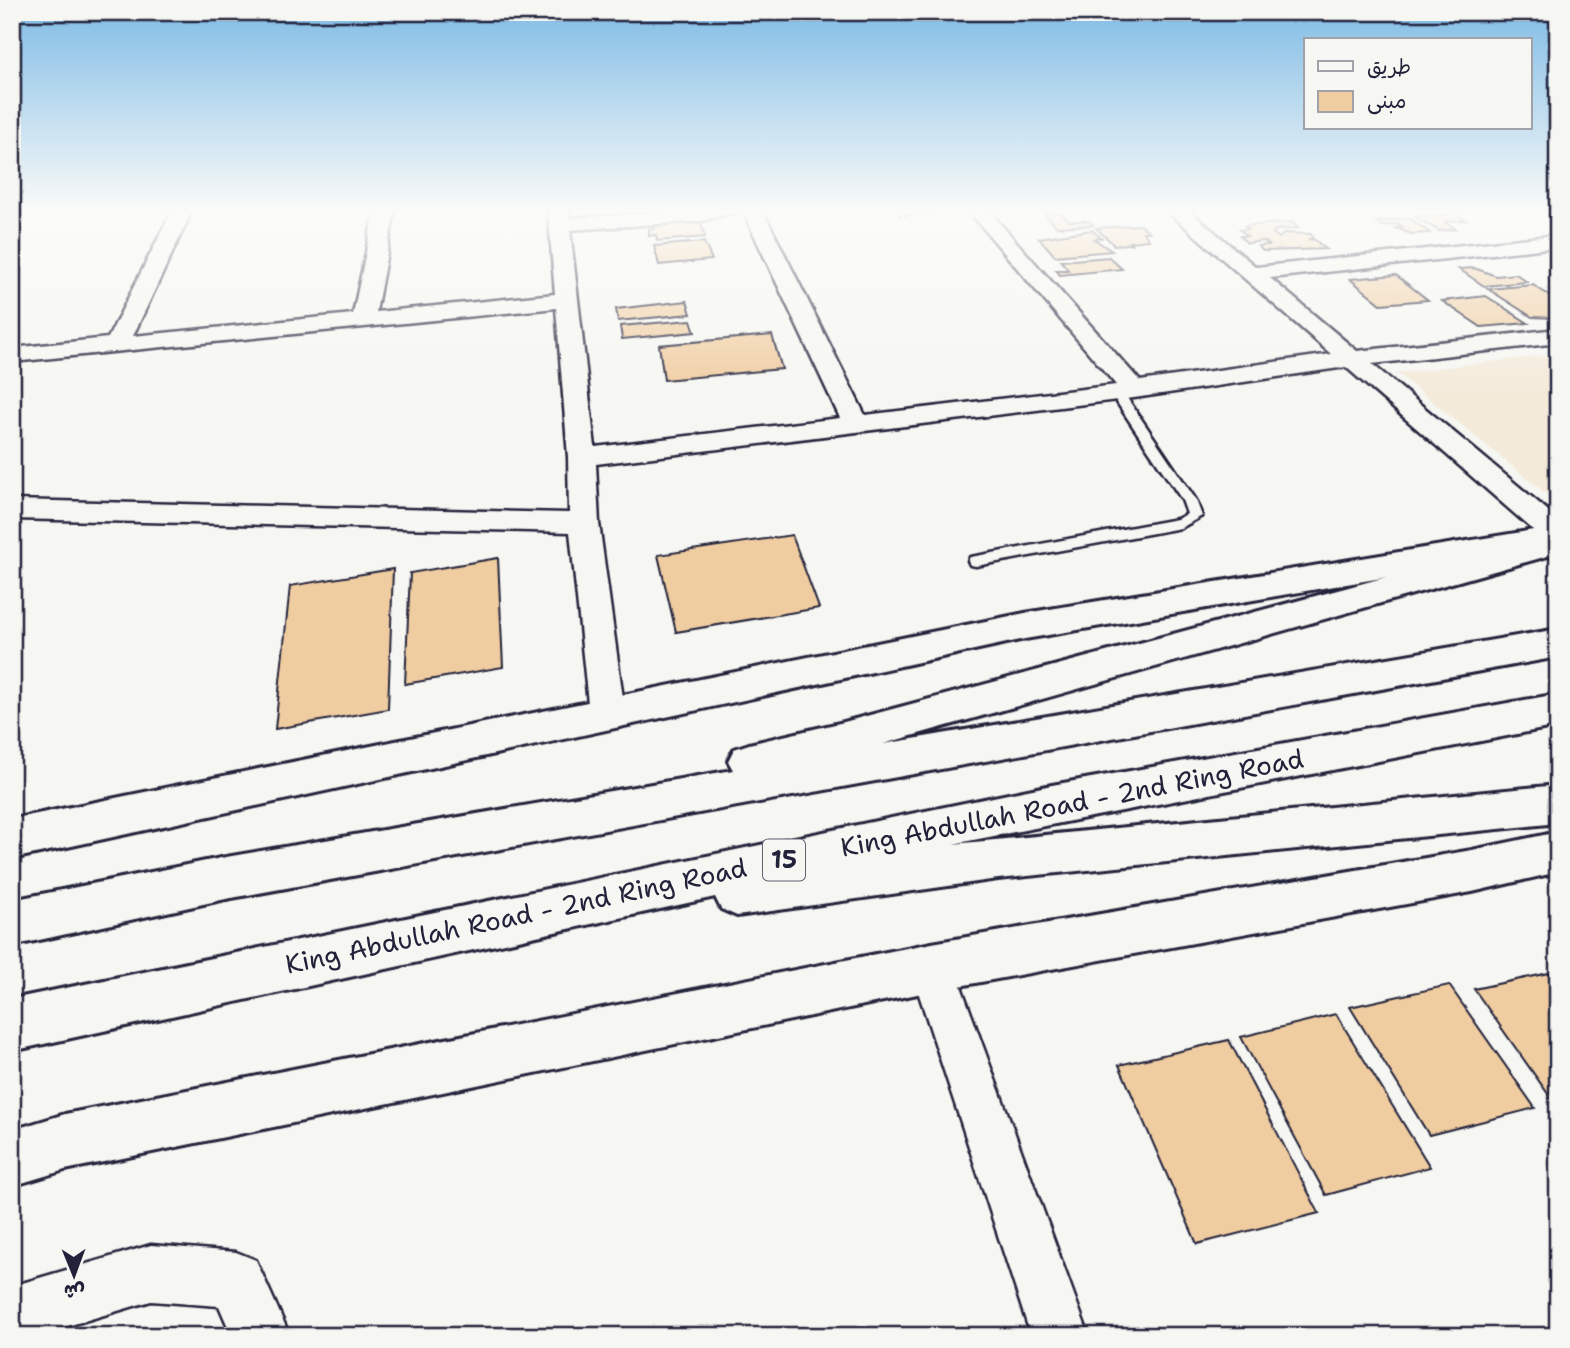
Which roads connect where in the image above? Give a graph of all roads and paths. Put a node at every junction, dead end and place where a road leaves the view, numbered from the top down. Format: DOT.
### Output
graph roads {
  1 [pos="152,272"];
  2 [pos="373,272"];
  3 [pos="564,272"];
  4 [pos="782,272"];
  5 [pos="1028,272"];
  6 [pos="1249,272"];
  7 [pos="1270,272"];
  8 [pos="1251,274"];
  9 [pos="567,300"];
  10 [pos="363,320"];
  11 [pos="1558,336"];
  12 [pos="117,344"];
  13 [pos="12,355"];
  14 [pos="1351,359"];
  15 [pos="1125,391"];
  16 [pos="856,424"];
  17 [pos="582,457"];
  18 [pos="12,509"];
  19 [pos="584,523"];
  20 [pos="1558,538"];
  21 [pos="976,561"];
  22 [pos="1558,643"];
  23 [pos="1558,710"];
  24 [pos="607,713"];
  25 [pos="1558,804"];
  26 [pos="12,839"];
  27 [pos="1558,852"];
  28 [pos="317,862"];
  29 [pos="12,923"];
  30 [pos="430,935"];
  31 [pos="932,967"];
  32 [pos="12,1025"];
  33 [pos="12,1158"];
  34 [pos="12,1314"];
  35 [pos="261,1336"];
  36 [pos="1060,1336"];
  1 -- 12 [label="street"];
  2 -- 10 [label="street"];
  3 -- 9 [label="street"];
  4 -- 16 [label="street"];
  5 -- 15 [label="street"];
  6 -- 8 [label="street"];
  7 -- 8 [label="street"];
  8 -- 14 [label="street"];
  9 -- 10 [label="street"];
  9 -- 17 [label="street"];
  10 -- 12 [label="street"];
  11 -- 14 [label="street"];
  12 -- 13 [label="street"];
  14 -- 15 [label="street"];
  14 -- 20 [label="street"];
  15 -- 16 [label="street"];
  15 -- 21 [label="lane"];
  16 -- 17 [label="street"];
  17 -- 19 [label="street"];
  18 -- 19 [label="street"];
  19 -- 24 [label="street"];
  20 -- 24 [label="main road"];
  20 -- 28 [label="main road"];
  22 -- 28 [label="main road"];
  23 -- 30 [label="main road, King Abdullah Road - 2nd Ring Road / 15"];
  24 -- 26 [label="main road"];
  25 -- 30 [label="main road"];
  27 -- 31 [label="main road"];
  28 -- 29 [label="main road"];
  30 -- 32 [label="main road, King Abdullah Road - 2nd Ring Road / 15"];
  31 -- 33 [label="main road"];
  31 -- 36 [label="street"];
  34 -- 35 [label="street"];
}
